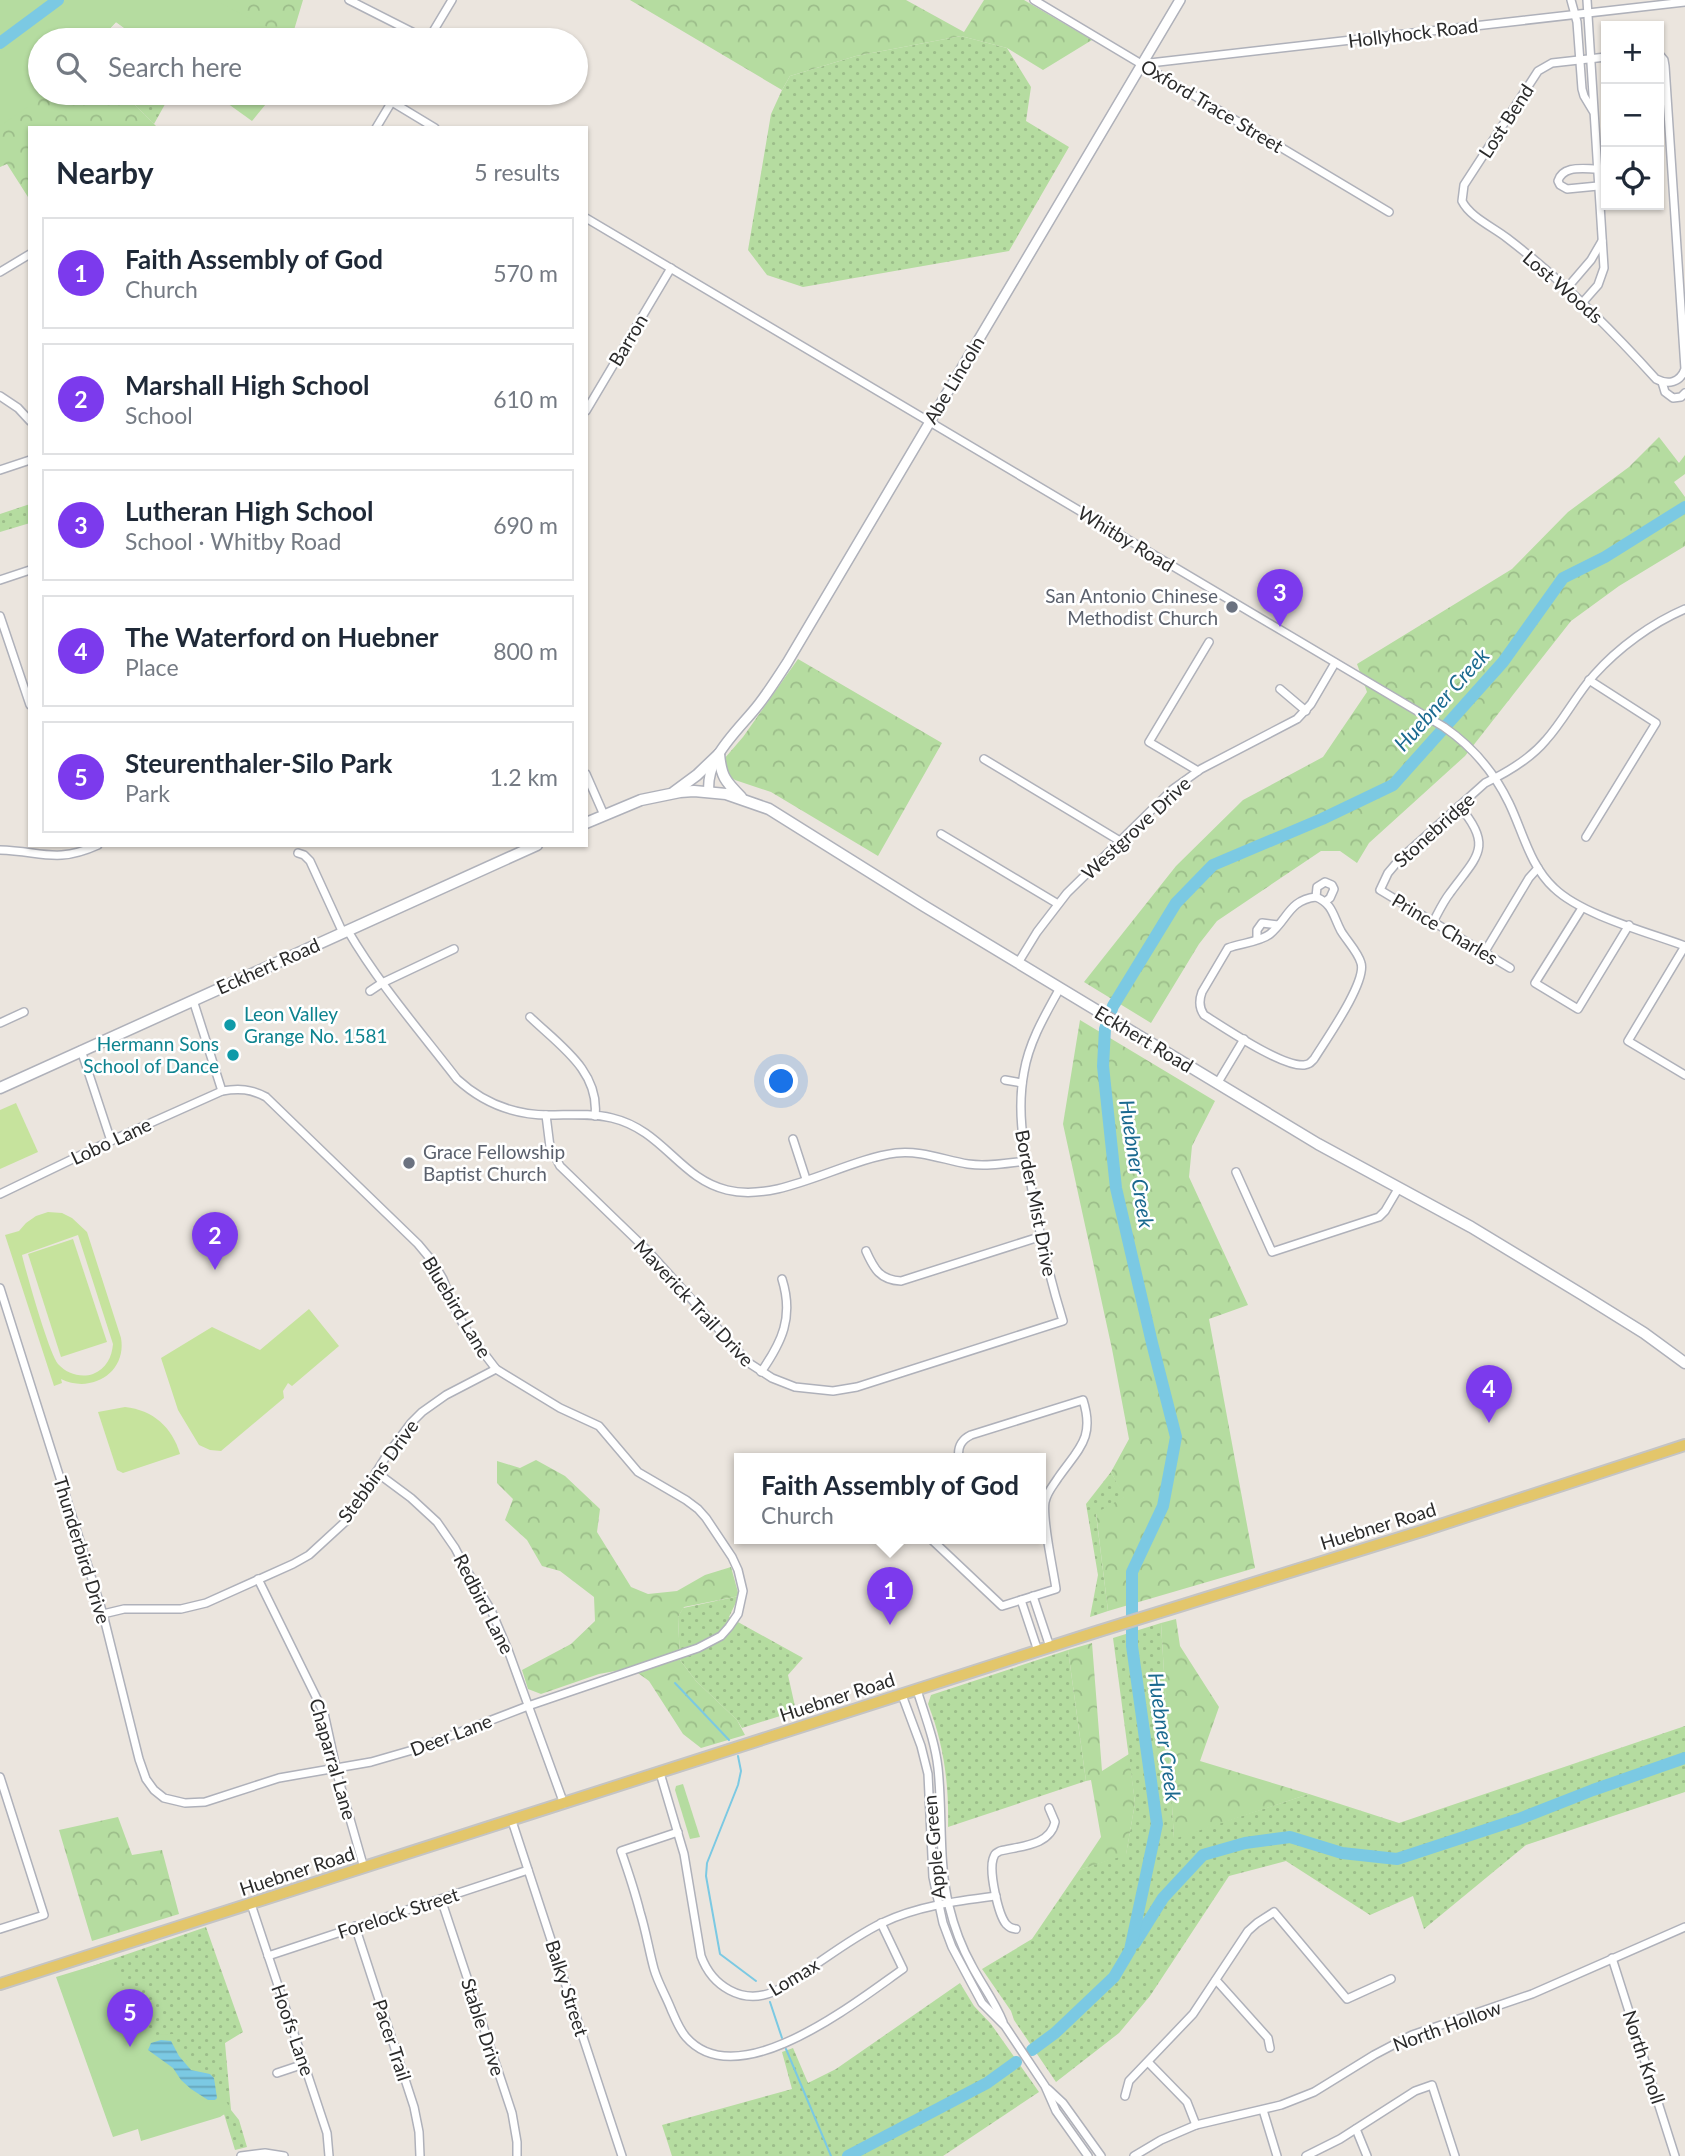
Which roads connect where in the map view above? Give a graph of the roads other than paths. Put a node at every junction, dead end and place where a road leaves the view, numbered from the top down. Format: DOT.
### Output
graph roads {
  1 [pos="348,0"];
  2 [pos="452,0"];
  3 [pos="1034,0"];
  4 [pos="1180,0"];
  5 [pos="1571,0"];
  6 [pos="1587,0"];
  7 [pos="1685,2"];
  8 [pos="1587,13"];
  9 [pos="1574,14"];
  10 [pos="404,28"];
  11 [pos="435,28"];
  12 [pos="1601,58"];
  13 [pos="1591,59"];
  14 [pos="1580,60"];
  15 [pos="1142,64"];
  16 [pos="1664,64"];
  17 [pos="390,105"];
  18 [pos="397,105"];
  19 [pos="1593,111"];
  20 [pos="377,126"];
  21 [pos="432,126"];
  22 [pos="1597,169"];
  23 [pos="1598,186"];
  24 [pos="1462,196"];
  25 [pos="1389,212"];
  26 [pos="588,219"];
  27 [pos="1602,241"];
  28 [pos="28,255"];
  29 [pos="671,268"];
  30 [pos="0,272"];
  31 [pos="1567,288"];
  32 [pos="1583,302"];
  33 [pos="1685,373"];
  34 [pos="1662,382"];
  35 [pos="1683,395"];
  36 [pos="0,396"];
  37 [pos="588,408"];
  38 [pos="28,419"];
  39 [pos="929,422"];
  40 [pos="28,461"];
  41 [pos="0,470"];
  42 [pos="28,571"];
  43 [pos="0,580"];
  44 [pos="1683,610"];
  45 [pos="0,616"];
  46 [pos="1685,621"];
  47 [pos="1209,642"];
  48 [pos="1335,663"];
  49 [pos="1589,680"];
  50 [pos="1280,690"];
  51 [pos="28,699"];
  52 [pos="1306,710"];
  53 [pos="719,754"];
  54 [pos="984,758"];
  55 [pos="1198,771"];
  56 [pos="1496,778"];
  57 [pos="588,779"];
  58 [pos="709,792"];
  59 [pos="673,793"];
  60 [pos="741,798"];
  61 [pos="1459,806"];
  62 [pos="604,815"];
  63 [pos="588,822"];
  64 [pos="941,834"];
  65 [pos="1586,837"];
  66 [pos="1120,841"];
  67 [pos="94,847"];
  68 [pos="533,847"];
  69 [pos="0,850"];
  70 [pos="298,853"];
  71 [pos="1538,868"];
  72 [pos="1380,890"];
  73 [pos="1316,897"];
  74 [pos="1326,901"];
  75 [pos="1058,904"];
  76 [pos="1582,908"];
  77 [pos="1433,922"];
  78 [pos="1278,925"];
  79 [pos="1629,925"];
  80 [pos="346,932"];
  81 [pos="1257,939"];
  82 [pos="1685,946"];
  83 [pos="454,949"];
  84 [pos="1484,953"];
  85 [pos="1018,963"];
  86 [pos="1510,968"];
  87 [pos="382,982"];
  88 [pos="1060,988"];
  89 [pos="370,991"];
  90 [pos="193,1000"];
  91 [pos="24,1012"];
  92 [pos="530,1017"];
  93 [pos="0,1023"];
  94 [pos="1244,1039"];
  95 [pos="81,1050"];
  96 [pos="1685,1074"];
  97 [pos="1005,1080"];
  98 [pos="1022,1083"];
  99 [pos="1217,1084"];
  100 [pos="0,1088"];
  101 [pos="222,1091"];
  102 [pos="545,1115"];
  103 [pos="595,1116"];
  104 [pos="793,1139"];
  105 [pos="111,1141"];
  106 [pos="1027,1161"];
  107 [pos="1236,1172"];
  108 [pos="806,1179"];
  109 [pos="1398,1189"];
  110 [pos="0,1194"];
  111 [pos="1039,1237"];
  112 [pos="866,1251"];
  113 [pos="782,1279"];
  114 [pos="0,1288"];
  115 [pos="1063,1321"];
  116 [pos="1685,1363"];
  117 [pos="496,1369"];
  118 [pos="761,1373"];
  119 [pos="1685,1445"];
  120 [pos="960,1453"];
  121 [pos="376,1472"];
  122 [pos="1046,1499"];
  123 [pos="1046,1538"];
  124 [pos="936,1544"];
  125 [pos="258,1579"];
  126 [pos="1033,1596"];
  127 [pos="1021,1600"];
  128 [pos="103,1614"];
  129 [pos="721,1636"];
  130 [pos="1044,1649"];
  131 [pos="918,1690"];
  132 [pos="902,1695"];
  133 [pos="528,1706"];
  134 [pos="337,1769"];
  135 [pos="660,1773"];
  136 [pos="0,1777"];
  137 [pos="1,1786"];
  138 [pos="173,1801"];
  139 [pos="564,1804"];
  140 [pos="1049,1808"];
  141 [pos="512,1821"];
  142 [pos="678,1832"];
  143 [pos="364,1868"];
  144 [pos="528,1870"];
  145 [pos="996,1896"];
  146 [pos="441,1899"];
  147 [pos="948,1902"];
  148 [pos="251,1904"];
  149 [pos="938,1905"];
  150 [pos="881,1923"];
  151 [pos="355,1926"];
  152 [pos="1685,1927"];
  153 [pos="0,1929"];
  154 [pos="1016,1929"];
  155 [pos="268,1956"];
  156 [pos="1612,1958"];
  157 [pos="1391,1979"];
  158 [pos="1216,1980"];
  159 [pos="0,1984"];
  160 [pos="1004,2026"];
  161 [pos="1270,2049"];
  162 [pos="1148,2062"];
  163 [pos="304,2064"];
  164 [pos="276,2073"];
  165 [pos="1045,2086"];
  166 [pos="1125,2096"];
  167 [pos="1263,2110"];
  168 [pos="1196,2125"];
  169 [pos="1356,2129"];
  170 [pos="241,2156"];
  171 [pos="284,2156"];
  172 [pos="329,2156"];
  173 [pos="420,2156"];
  174 [pos="517,2156"];
  175 [pos="622,2156"];
  176 [pos="1088,2156"];
  177 [pos="1101,2156"];
  178 [pos="1133,2156"];
  179 [pos="1277,2156"];
  180 [pos="1306,2156"];
  181 [pos="1367,2156"];
  182 [pos="1455,2156"];
  183 [pos="1675,2156"];
  1 -- 10 [label="street"];
  2 -- 11 [label="street"];
  3 -- 15 [label="street, Oxford Trace Street"];
  4 -- 15 [label="street, Abe Lincoln"];
  5 -- 9 [label="street"];
  6 -- 8 [label="street"];
  7 -- 8 [label="street, Hollyhock Road"];
  8 -- 9 [label="street, Hollyhock Road"];
  8 -- 13 [label="street"];
  9 -- 14 [label="street"];
  9 -- 15 [label="street, Hollyhock Road"];
  12 -- 13 [label="street, Lost Bend"];
  13 -- 14 [label="street, Lost Bend"];
  13 -- 19 [label="street"];
  14 -- 19 [label="street"];
  14 -- 24 [label="street, Lost Bend"];
  15 -- 25 [label="street, Oxford Trace Street"];
  15 -- 39 [label="street, Abe Lincoln"];
  16 -- 33 [label="street"];
  17 -- 20 [label="street"];
  18 -- 21 [label="street"];
  19 -- 22 [label="street"];
  22 -- 23 [label="street"];
  22 -- 23 [label="street"];
  23 -- 27 [label="street"];
  24 -- 31 [label="street, Lost Woods"];
  26 -- 29 [label="street, Whitby Road"];
  27 -- 31 [label="street"];
  27 -- 32 [label="street"];
  28 -- 30 [label="street"];
  29 -- 37 [label="street, Barron"];
  29 -- 39 [label="street, Whitby Road"];
  31 -- 32 [label="street, Lost Woods"];
  32 -- 34 [label="street, Lost Woods"];
  33 -- 34 [label="street"];
  34 -- 35 [label="street, Lost Woods"];
  36 -- 38 [label="street"];
  39 -- 48 [label="street, Whitby Road"];
  39 -- 53 [label="street, Abe Lincoln"];
  40 -- 41 [label="street"];
  42 -- 43 [label="street"];
  44 -- 46 [label="street"];
  44 -- 49 [label="street, Stonebridge"];
  45 -- 51 [label="street"];
  47 -- 55 [label="street"];
  48 -- 52 [label="street, Westgrove Drive"];
  48 -- 56 [label="street, Whitby Road"];
  49 -- 56 [label="street, Stonebridge"];
  49 -- 65 [label="street"];
  50 -- 52 [label="street"];
  52 -- 55 [label="street, Westgrove Drive"];
  53 -- 58 [label="street, Abe Lincoln"];
  53 -- 59 [label="main road"];
  53 -- 60 [label="main road"];
  54 -- 66 [label="street"];
  55 -- 66 [label="street, Westgrove Drive"];
  56 -- 61 [label="street, Stonebridge"];
  56 -- 71 [label="street, Whitby Road"];
  57 -- 62 [label="street"];
  58 -- 59 [label="main road, Eckhert Road"];
  58 -- 60 [label="main road, Eckhert Road"];
  59 -- 62 [label="main road, Eckhert Road"];
  60 -- 85 [label="main road, Eckhert Road"];
  61 -- 72 [label="street, Stonebridge"];
  61 -- 77 [label="street"];
  62 -- 63 [label="main road, Eckhert Road"];
  64 -- 75 [label="street"];
  66 -- 75 [label="street, Westgrove Drive"];
  67 -- 69 [label="street"];
  68 -- 80 [label="main road, Eckhert Road"];
  70 -- 80 [label="street"];
  71 -- 76 [label="street, Whitby Road"];
  71 -- 84 [label="street"];
  72 -- 77 [label="street, Prince Charles"];
  73 -- 74 [label="street"];
  73 -- 74 [label="street"];
  73 -- 78 [label="street"];
  74 -- 94 [label="street"];
  75 -- 85 [label="street, Westgrove Drive"];
  76 -- 79 [label="street, Whitby Road"];
  76 -- 79 [label="street"];
  77 -- 84 [label="street, Prince Charles"];
  78 -- 81 [label="street"];
  78 -- 81 [label="street"];
  79 -- 82 [label="street, Whitby Road"];
  80 -- 87 [label="street"];
  80 -- 90 [label="main road, Eckhert Road"];
  81 -- 94 [label="street"];
  82 -- 96 [label="street"];
  83 -- 87 [label="street"];
  84 -- 86 [label="street, Prince Charles"];
  85 -- 88 [label="main road, Eckhert Road"];
  87 -- 89 [label="street"];
  87 -- 102 [label="street"];
  88 -- 98 [label="street, Border Mist Drive"];
  88 -- 99 [label="main road, Eckhert Road"];
  90 -- 95 [label="main road, Eckhert Road"];
  90 -- 101 [label="street"];
  91 -- 93 [label="street"];
  92 -- 103 [label="street"];
  94 -- 99 [label="street"];
  95 -- 100 [label="main road, Eckhert Road"];
  95 -- 105 [label="street"];
  97 -- 98 [label="street"];
  98 -- 106 [label="street, Border Mist Drive"];
  99 -- 109 [label="main road, Eckhert Road"];
  101 -- 105 [label="street, Lobo Lane"];
  101 -- 117 [label="street, Bluebird Lane"];
  102 -- 103 [label="street"];
  102 -- 118 [label="street, Maverick Trail Drive"];
  103 -- 108 [label="street"];
  104 -- 108 [label="street"];
  105 -- 110 [label="street, Lobo Lane"];
  106 -- 108 [label="street"];
  106 -- 111 [label="street, Border Mist Drive"];
  107 -- 109 [label="street"];
  109 -- 116 [label="main road, Eckhert Road"];
  111 -- 112 [label="street"];
  111 -- 115 [label="street, Border Mist Drive"];
  113 -- 118 [label="street"];
  114 -- 128 [label="street, Thunderbird Drive"];
  115 -- 118 [label="street, Maverick Trail Drive"];
  117 -- 121 [label="street, Stebbins Drive"];
  117 -- 129 [label="street, Bluebird Lane"];
  119 -- 130 [label="main road, Huebner Road"];
  120 -- 122 [label="street"];
  121 -- 125 [label="street, Stebbins Drive"];
  121 -- 133 [label="street, Redbird Lane"];
  123 -- 126 [label="street"];
  124 -- 127 [label="street"];
  125 -- 128 [label="street, Stebbins Drive"];
  125 -- 134 [label="street, Chaparral Lane"];
  126 -- 127 [label="street"];
  126 -- 130 [label="street"];
  127 -- 130 [label="street"];
  128 -- 138 [label="street, Thunderbird Drive"];
  129 -- 133 [label="street, Deer Lane"];
  130 -- 131 [label="main road, Huebner Road"];
  131 -- 132 [label="main road, Huebner Road"];
  131 -- 147 [label="street, Apple Green"];
  132 -- 135 [label="main road, Huebner Road"];
  132 -- 149 [label="street, Apple Green"];
  133 -- 134 [label="street, Deer Lane"];
  133 -- 139 [label="street, Redbird Lane"];
  134 -- 138 [label="street, Deer Lane"];
  134 -- 143 [label="street, Chaparral Lane"];
  135 -- 139 [label="main road, Huebner Road"];
  135 -- 142 [label="street, Lomax"];
  136 -- 137 [label="street"];
  137 -- 153 [label="street"];
  139 -- 141 [label="main road, Huebner Road"];
  140 -- 145 [label="street"];
  141 -- 143 [label="main road, Huebner Road"];
  141 -- 144 [label="street, Balky Street"];
  142 -- 150 [label="street, Lomax"];
  142 -- 150 [label="street"];
  143 -- 148 [label="main road, Huebner Road"];
  144 -- 146 [label="street, Forelock Street"];
  144 -- 175 [label="street, Balky Street"];
  145 -- 147 [label="street, Lomax"];
  145 -- 154 [label="street"];
  146 -- 151 [label="street, Forelock Street"];
  146 -- 174 [label="street, Stable Drive"];
  147 -- 149 [label="street, Lomax"];
  147 -- 160 [label="street, Apple Green"];
  148 -- 155 [label="street, Hoofs Lane"];
  148 -- 159 [label="main road, Huebner Road"];
  149 -- 150 [label="street, Lomax"];
  149 -- 160 [label="street, Apple Green"];
  151 -- 155 [label="street, Forelock Street"];
  151 -- 173 [label="street, Pacer Trail"];
  152 -- 156 [label="street, North Hollow"];
  155 -- 163 [label="street, Hoofs Lane"];
  156 -- 167 [label="street, North Hollow"];
  156 -- 183 [label="street, North Knoll"];
  157 -- 158 [label="street"];
  158 -- 161 [label="street"];
  158 -- 162 [label="street"];
  160 -- 165 [label="street, Apple Green"];
  162 -- 166 [label="street"];
  162 -- 168 [label="street"];
  163 -- 164 [label="street"];
  163 -- 172 [label="street, Hoofs Lane"];
  165 -- 176 [label="street, Apple Green"];
  165 -- 177 [label="street, Apple Green"];
  167 -- 168 [label="street, North Hollow"];
  167 -- 179 [label="street"];
  168 -- 178 [label="street, North Hollow"];
  169 -- 180 [label="street"];
  169 -- 181 [label="street"];
  169 -- 182 [label="street"];
  170 -- 171 [label="street"];
}
